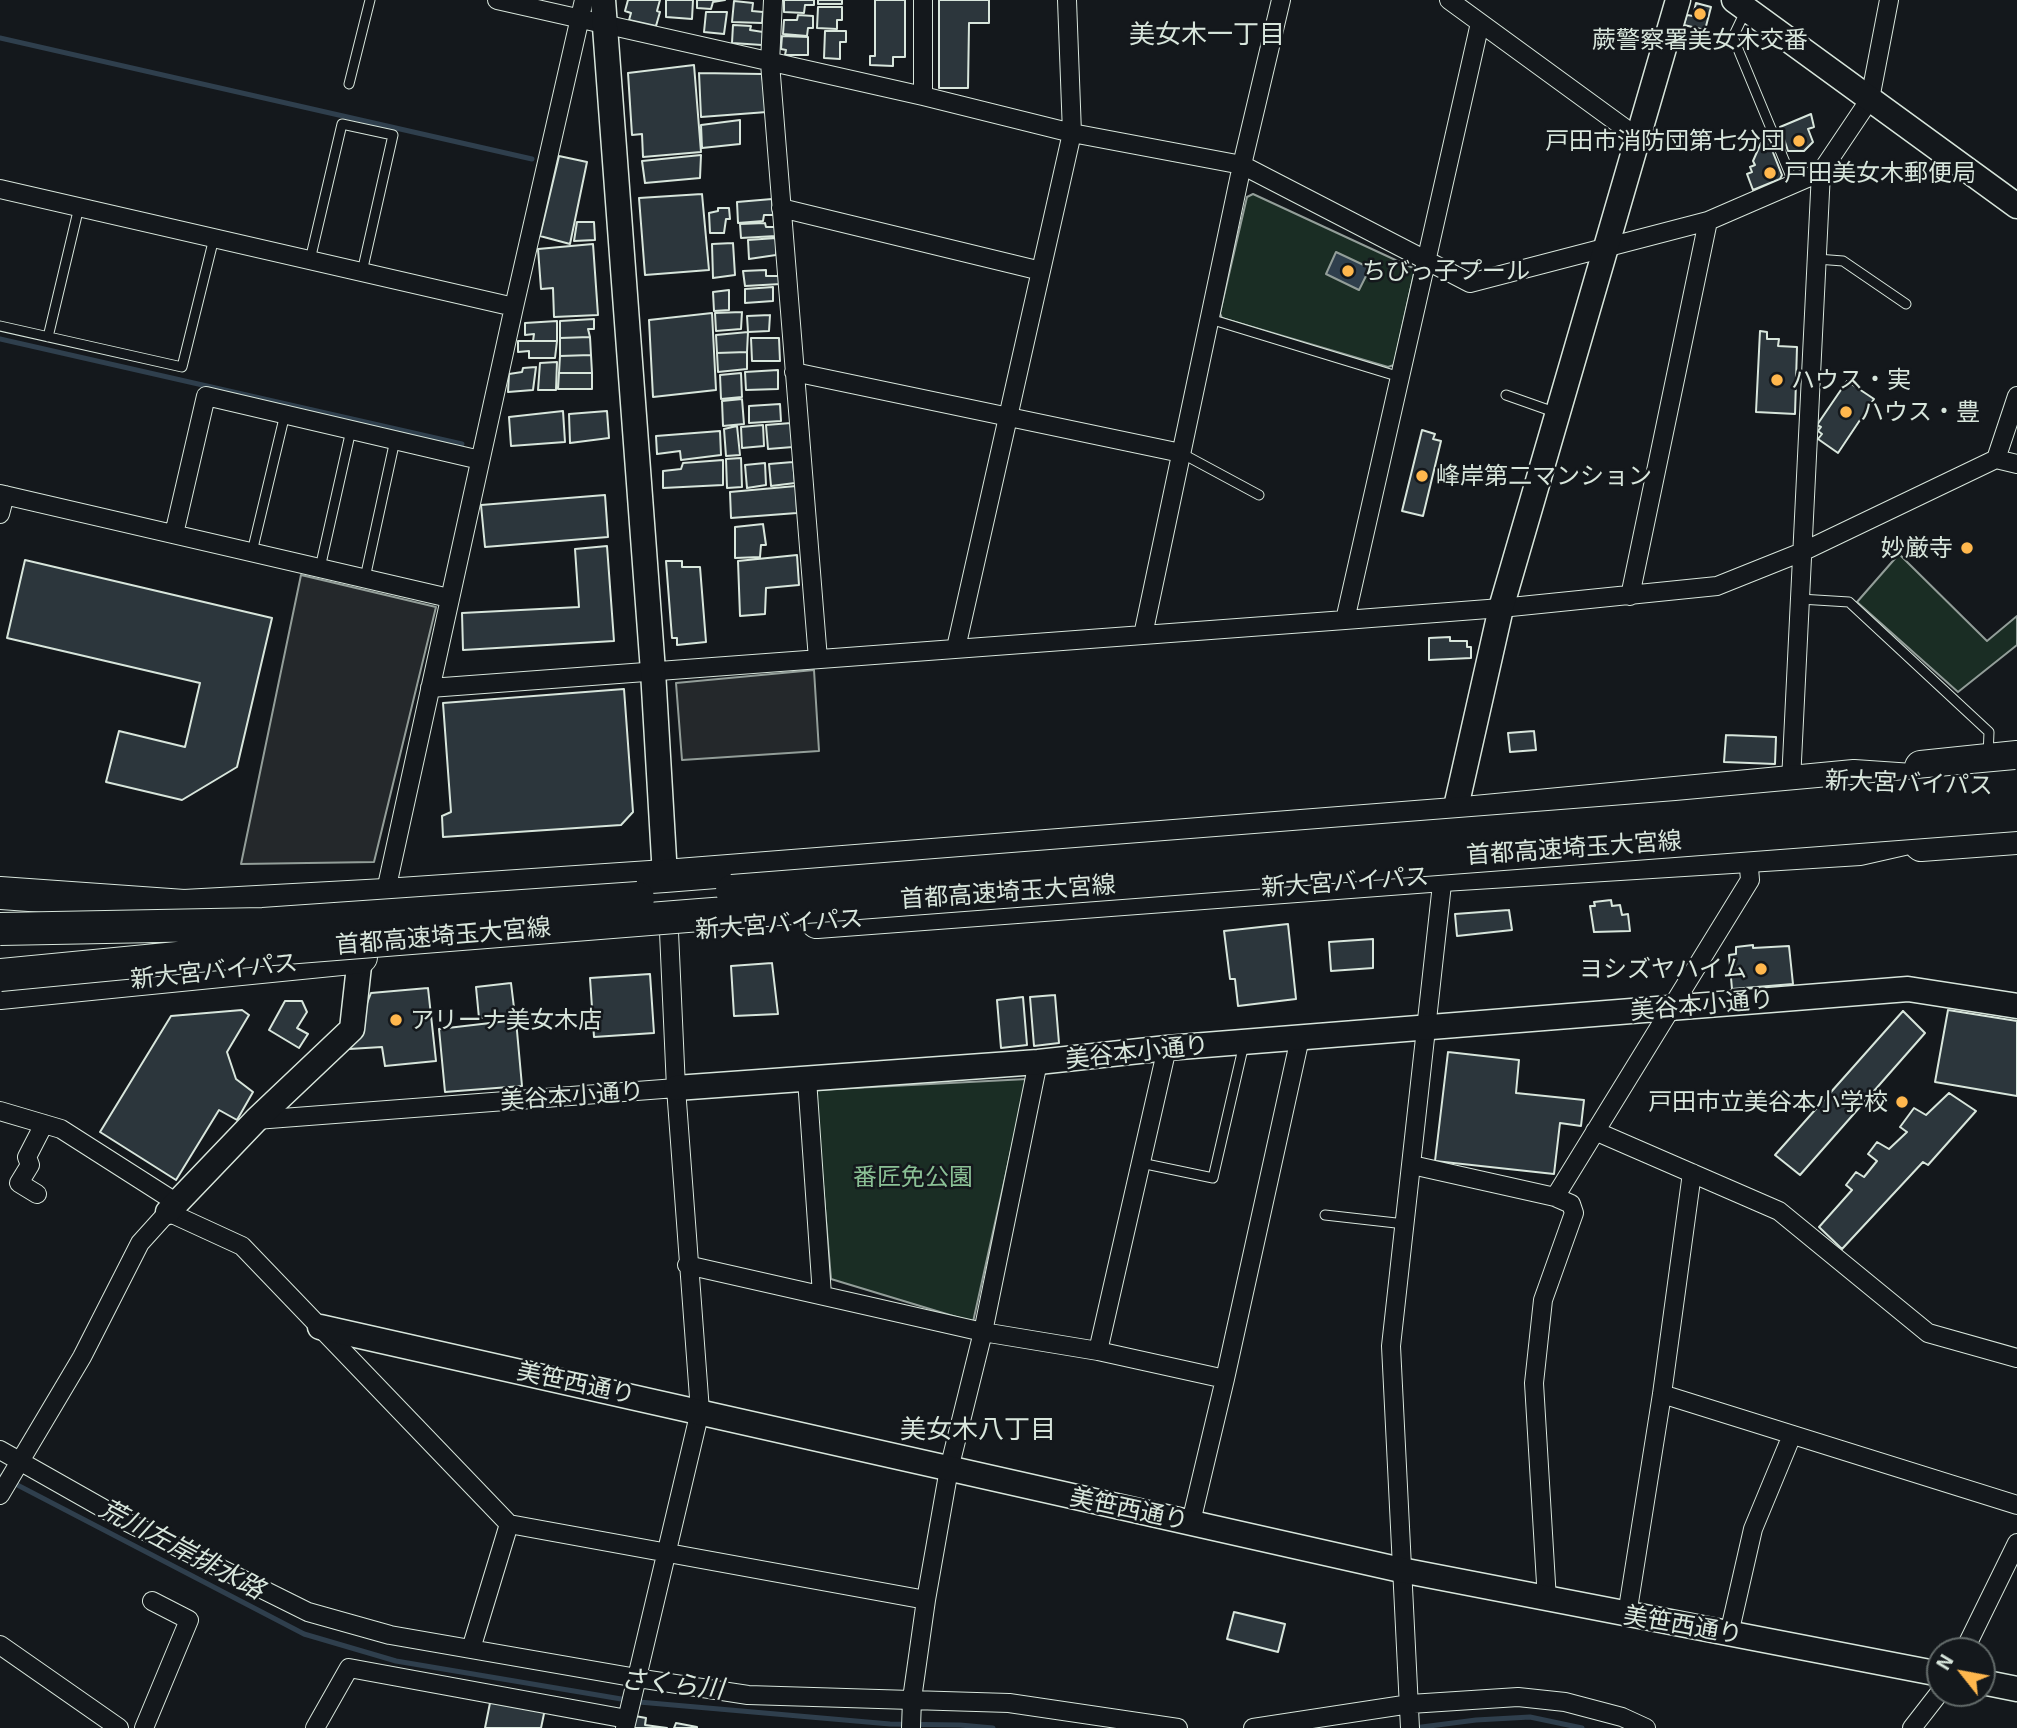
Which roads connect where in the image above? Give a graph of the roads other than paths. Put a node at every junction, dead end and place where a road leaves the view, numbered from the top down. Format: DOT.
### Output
graph roads {
  1 [pos="370,0"];
  2 [pos="497,0"];
  3 [pos="584,0"];
  4 [pos="604,0"];
  5 [pos="773,0"];
  6 [pos="923,0"];
  7 [pos="1067,0"];
  8 [pos="1281,0"];
  9 [pos="1449,0"];
  10 [pos="1678,0"];
  11 [pos="1889,0"];
  12 [pos="1740,5"];
  13 [pos="580,19"];
  14 [pos="1480,23"];
  15 [pos="605,25"];
  16 [pos="770,64"];
  17 [pos="349,84"];
  18 [pos="923,96"];
  19 [pos="1870,99"];
  20 [pos="1072,133"];
  21 [pos="1637,137"];
  22 [pos="1242,165"];
  23 [pos="1821,173"];
  24 [pos="1794,184"];
  25 [pos="0,189"];
  26 [pos="2017,206"];
  27 [pos="79,207"];
  28 [pos="781,208"];
  29 [pos="1708,222"];
  30 [pos="214,238"];
  31 [pos="1607,247"];
  32 [pos="1817,258"];
  33 [pos="310,260"];
  34 [pos="1427,261"];
  35 [pos="1041,271"];
  36 [pos="362,272"];
  37 [pos="1906,304"];
  38 [pos="514,307"];
  39 [pos="1210,318"];
  40 [pos="0,326"];
  41 [pos="48,337"];
  42 [pos="794,372"];
  43 [pos="1400,377"];
  44 [pos="1506,396"];
  45 [pos="2017,396"];
  46 [pos="1559,413"];
  47 [pos="285,414"];
  48 [pos="1008,418"];
  49 [pos="351,430"];
  50 [pos="395,440"];
  51 [pos="1181,453"];
  52 [pos="1996,459"];
  53 [pos="480,460"];
  54 [pos="2017,464"];
  55 [pos="2,494"];
  56 [pos="1259,495"];
  57 [pos="0,514"];
  58 [pos="174,534"];
  59 [pos="252,552"];
  60 [pos="1802,552"];
  61 [pos="320,568"];
  62 [pos="365,578"];
  63 [pos="1630,596"];
  64 [pos="449,598"];
  65 [pos="1800,599"];
  66 [pos="1501,608"];
  67 [pos="1345,620"];
  68 [pos="1143,635"];
  69 [pos="956,649"];
  70 [pos="818,659"];
  71 [pos="653,671"];
  72 [pos="429,688"];
  73 [pos="2003,757"];
  74 [pos="2017,772"];
  75 [pos="1854,776"];
  76 [pos="1791,780"];
  77 [pos="2017,787"];
  78 [pos="1454,814"];
  79 [pos="2017,814"];
  80 [pos="2017,827"];
  81 [pos="1677,828"];
  82 [pos="2017,838"];
  83 [pos="1860,849"];
  84 [pos="1748,856"];
  85 [pos="1443,875"];
  86 [pos="665,876"];
  87 [pos="0,893"];
  88 [pos="385,895"];
  89 [pos="0,929"];
  90 [pos="668,932"];
  91 [pos="360,957"];
  92 [pos="0,975"];
  93 [pos="0,993"];
  94 [pos="2017,1006"];
  95 [pos="1671,1008"];
  96 [pos="1428,1027"];
  97 [pos="1300,1038"];
  98 [pos="1244,1042"];
  99 [pos="1167,1048"];
  100 [pos="1038,1062"];
  101 [pos="807,1079"];
  102 [pos="676,1088"];
  103 [pos="0,1111"];
  104 [pos="256,1120"];
  105 [pos="44,1124"];
  106 [pos="1595,1131"];
  107 [pos="1141,1163"];
  108 [pos="1412,1165"];
  109 [pos="1692,1173"];
  110 [pos="37,1194"];
  111 [pos="1555,1197"];
  112 [pos="172,1208"];
  113 [pos="1325,1215"];
  114 [pos="1405,1224"];
  115 [pos="688,1265"];
  116 [pos="822,1295"];
  117 [pos="320,1327"];
  118 [pos="983,1332"];
  119 [pos="1098,1351"];
  120 [pos="2017,1358"];
  121 [pos="1225,1379"];
  122 [pos="1662,1394"];
  123 [pos="700,1411"];
  124 [pos="1792,1435"];
  125 [pos="0,1450"];
  126 [pos="19,1466"];
  127 [pos="949,1469"];
  128 [pos="1,1493"];
  129 [pos="2017,1505"];
  130 [pos="1191,1522"];
  131 [pos="509,1524"];
  132 [pos="2017,1543"];
  133 [pos="666,1552"];
  134 [pos="1401,1570"];
  135 [pos="926,1600"];
  136 [pos="1547,1600"];
  137 [pos="152,1601"];
  138 [pos="1627,1615"];
  139 [pos="1729,1634"];
  140 [pos="1971,1637"];
  141 [pos="0,1645"];
  142 [pos="471,1649"];
  143 [pos="1926,1671"];
  144 [pos="636,1683"];
  145 [pos="1996,1685"];
  146 [pos="2017,1689"];
  147 [pos="911,1704"];
  148 [pos="1928,1707"];
  149 [pos="1410,1717"];
  150 [pos="627,1720"];
  151 [pos="119,1728"];
  152 [pos="144,1728"];
  153 [pos="315,1728"];
  154 [pos="911,1728"];
  155 [pos="1178,1728"];
  156 [pos="1253,1728"];
  157 [pos="1647,1728"];
  158 [pos="1912,1728"];
  1 -- 17 [label="lane"];
  2 -- 13 [label="street"];
  3 -- 13 [label="street"];
  4 -- 15 [label="street"];
  5 -- 16 [label="street"];
  6 -- 18 [label="street"];
  7 -- 20 [label="street"];
  8 -- 22 [label="street"];
  9 -- 14 [label="street"];
  10 -- 21 [label="street"];
  11 -- 19 [label="street"];
  12 -- 19 [label="street"];
  12 -- 24 [label="lane"];
  13 -- 15 [label="street"];
  13 -- 38 [label="street"];
  14 -- 21 [label="street"];
  14 -- 34 [label="street"];
  15 -- 16 [label="street"];
  15 -- 71 [label="street"];
  16 -- 18 [label="street"];
  16 -- 28 [label="street"];
  18 -- 20 [label="street"];
  19 -- 23 [label="street"];
  19 -- 26 [label="street"];
  20 -- 22 [label="street"];
  20 -- 35 [label="street"];
  21 -- 31 [label="street"];
  22 -- 34 [label="street"];
  22 -- 39 [label="street"];
  23 -- 24 [label="street"];
  23 -- 32 [label="street"];
  24 -- 29 [label="street"];
  25 -- 27 [label="street"];
  27 -- 30 [label="street"];
  27 -- 41 [label="lane"];
  28 -- 35 [label="street"];
  28 -- 42 [label="street"];
  29 -- 31 [label="street"];
  29 -- 63 [label="street"];
  30 -- 33 [label="street"];
  30 -- 41 [label="lane"];
  31 -- 34 [label="street"];
  31 -- 46 [label="street"];
  32 -- 37 [label="lane"];
  32 -- 60 [label="street"];
  33 -- 36 [label="street"];
  33 -- 36 [label="lane"];
  34 -- 43 [label="street"];
  35 -- 48 [label="street"];
  36 -- 38 [label="street"];
  38 -- 53 [label="street"];
  39 -- 43 [label="lane"];
  39 -- 51 [label="street"];
  40 -- 41 [label="lane"];
  42 -- 48 [label="street"];
  42 -- 70 [label="street"];
  43 -- 67 [label="street"];
  44 -- 46 [label="lane"];
  45 -- 52 [label="street"];
  46 -- 66 [label="street"];
  47 -- 49 [label="street"];
  47 -- 58 [label="street"];
  47 -- 59 [label="lane"];
  48 -- 51 [label="street"];
  48 -- 69 [label="street"];
  49 -- 50 [label="street"];
  49 -- 61 [label="lane"];
  50 -- 53 [label="street"];
  50 -- 62 [label="lane"];
  51 -- 56 [label="lane"];
  51 -- 68 [label="street"];
  52 -- 54 [label="street"];
  52 -- 60 [label="street"];
  53 -- 64 [label="street"];
  55 -- 57 [label="street"];
  55 -- 58 [label="street"];
  58 -- 59 [label="street"];
  59 -- 61 [label="street"];
  60 -- 63 [label="street"];
  60 -- 65 [label="street"];
  61 -- 62 [label="street"];
  62 -- 64 [label="street"];
  63 -- 66 [label="street"];
  64 -- 72 [label="street"];
  65 -- 73 [label="lane"];
  65 -- 76 [label="street"];
  66 -- 67 [label="street"];
  66 -- 78 [label="street"];
  67 -- 68 [label="street"];
  68 -- 69 [label="street"];
  69 -- 70 [label="street"];
  70 -- 71 [label="street"];
  71 -- 72 [label="street"];
  71 -- 86 [label="street"];
  72 -- 88 [label="street"];
  73 -- 75 [label="highway"];
  74 -- 81 [label="highway, bridge"];
  75 -- 76 [label="highway, 新大宮バイパス"];
  75 -- 77 [label="highway, 新大宮バイパス"];
  76 -- 78 [label="highway, 新大宮バイパス"];
  77 -- 81 [label="highway, 首都高速埼玉大宮線, bridge"];
  78 -- 85 [label="street"];
  78 -- 86 [label="highway, 新大宮バイパス"];
  79 -- 81 [label="highway, 首都高速埼玉大宮線, bridge"];
  79 -- 83 [label="highway, 新大宮バイパス"];
  80 -- 81 [label="highway, bridge"];
  81 -- 89 [label="highway, 首都高速埼玉大宮線, bridge"];
  81 -- 92 [label="highway, 首都高速埼玉大宮線, bridge"];
  82 -- 83 [label="highway"];
  83 -- 84 [label="highway, 新大宮バイパス"];
  84 -- 85 [label="highway, 新大宮バイパス"];
  84 -- 95 [label="street"];
  85 -- 90 [label="highway, 新大宮バイパス"];
  85 -- 96 [label="street"];
  86 -- 88 [label="highway, 新大宮バイパス"];
  87 -- 88 [label="highway, 新大宮バイパス"];
  90 -- 91 [label="highway, 新大宮バイパス"];
  90 -- 102 [label="street"];
  91 -- 93 [label="highway, 新大宮バイパス"];
  91 -- 104 [label="street"];
  94 -- 95 [label="street, 美谷本小通り"];
  95 -- 96 [label="street, 美谷本小通り"];
  95 -- 106 [label="street"];
  96 -- 97 [label="street, 美谷本小通り"];
  96 -- 108 [label="street"];
  97 -- 98 [label="street, 美谷本小通り"];
  97 -- 121 [label="street"];
  98 -- 99 [label="street, 美谷本小通り"];
  98 -- 107 [label="lane"];
  99 -- 100 [label="street, 美谷本小通り"];
  99 -- 107 [label="street"];
  100 -- 101 [label="street, 美谷本小通り"];
  100 -- 118 [label="street"];
  101 -- 102 [label="street, 美谷本小通り"];
  101 -- 116 [label="street"];
  102 -- 104 [label="street, 美谷本小通り"];
  102 -- 115 [label="street"];
  103 -- 105 [label="street"];
  104 -- 112 [label="street"];
  105 -- 110 [label="street"];
  105 -- 112 [label="street"];
  106 -- 109 [label="street"];
  106 -- 111 [label="street"];
  107 -- 119 [label="street"];
  108 -- 111 [label="street"];
  108 -- 114 [label="street"];
  109 -- 120 [label="street"];
  109 -- 122 [label="street"];
  111 -- 136 [label="street"];
  112 -- 117 [label="street"];
  112 -- 126 [label="street"];
  113 -- 114 [label="lane"];
  114 -- 134 [label="street"];
  115 -- 116 [label="street"];
  115 -- 123 [label="street"];
  116 -- 118 [label="street"];
  117 -- 123 [label="street, 美笹西通り"];
  117 -- 131 [label="street"];
  118 -- 119 [label="street"];
  118 -- 127 [label="street"];
  119 -- 121 [label="street"];
  121 -- 130 [label="street"];
  122 -- 124 [label="street"];
  122 -- 138 [label="street"];
  123 -- 127 [label="street, 美笹西通り"];
  123 -- 133 [label="street"];
  124 -- 129 [label="street"];
  124 -- 139 [label="street"];
  125 -- 126 [label="street"];
  126 -- 128 [label="street"];
  126 -- 142 [label="street"];
  127 -- 130 [label="street, 美笹西通り"];
  127 -- 135 [label="street"];
  130 -- 134 [label="street, 美笹西通り"];
  131 -- 133 [label="street"];
  131 -- 142 [label="street"];
  132 -- 140 [label="street"];
  133 -- 135 [label="street"];
  133 -- 144 [label="street"];
  134 -- 136 [label="street, 美笹西通り"];
  134 -- 149 [label="street"];
  135 -- 147 [label="street"];
  136 -- 138 [label="street, 美笹西通り"];
  137 -- 152 [label="street"];
  138 -- 139 [label="street, 美笹西通り"];
  139 -- 143 [label="street, 美笹西通り"];
  141 -- 151 [label="street"];
  142 -- 144 [label="street"];
  144 -- 147 [label="street"];
  144 -- 150 [label="street"];
  145 -- 146 [label="street"];
  147 -- 154 [label="street"];
  147 -- 155 [label="street"];
  148 -- 158 [label="street"];
  149 -- 156 [label="street"];
  149 -- 157 [label="street"];
  150 -- 153 [label="street"];
}
